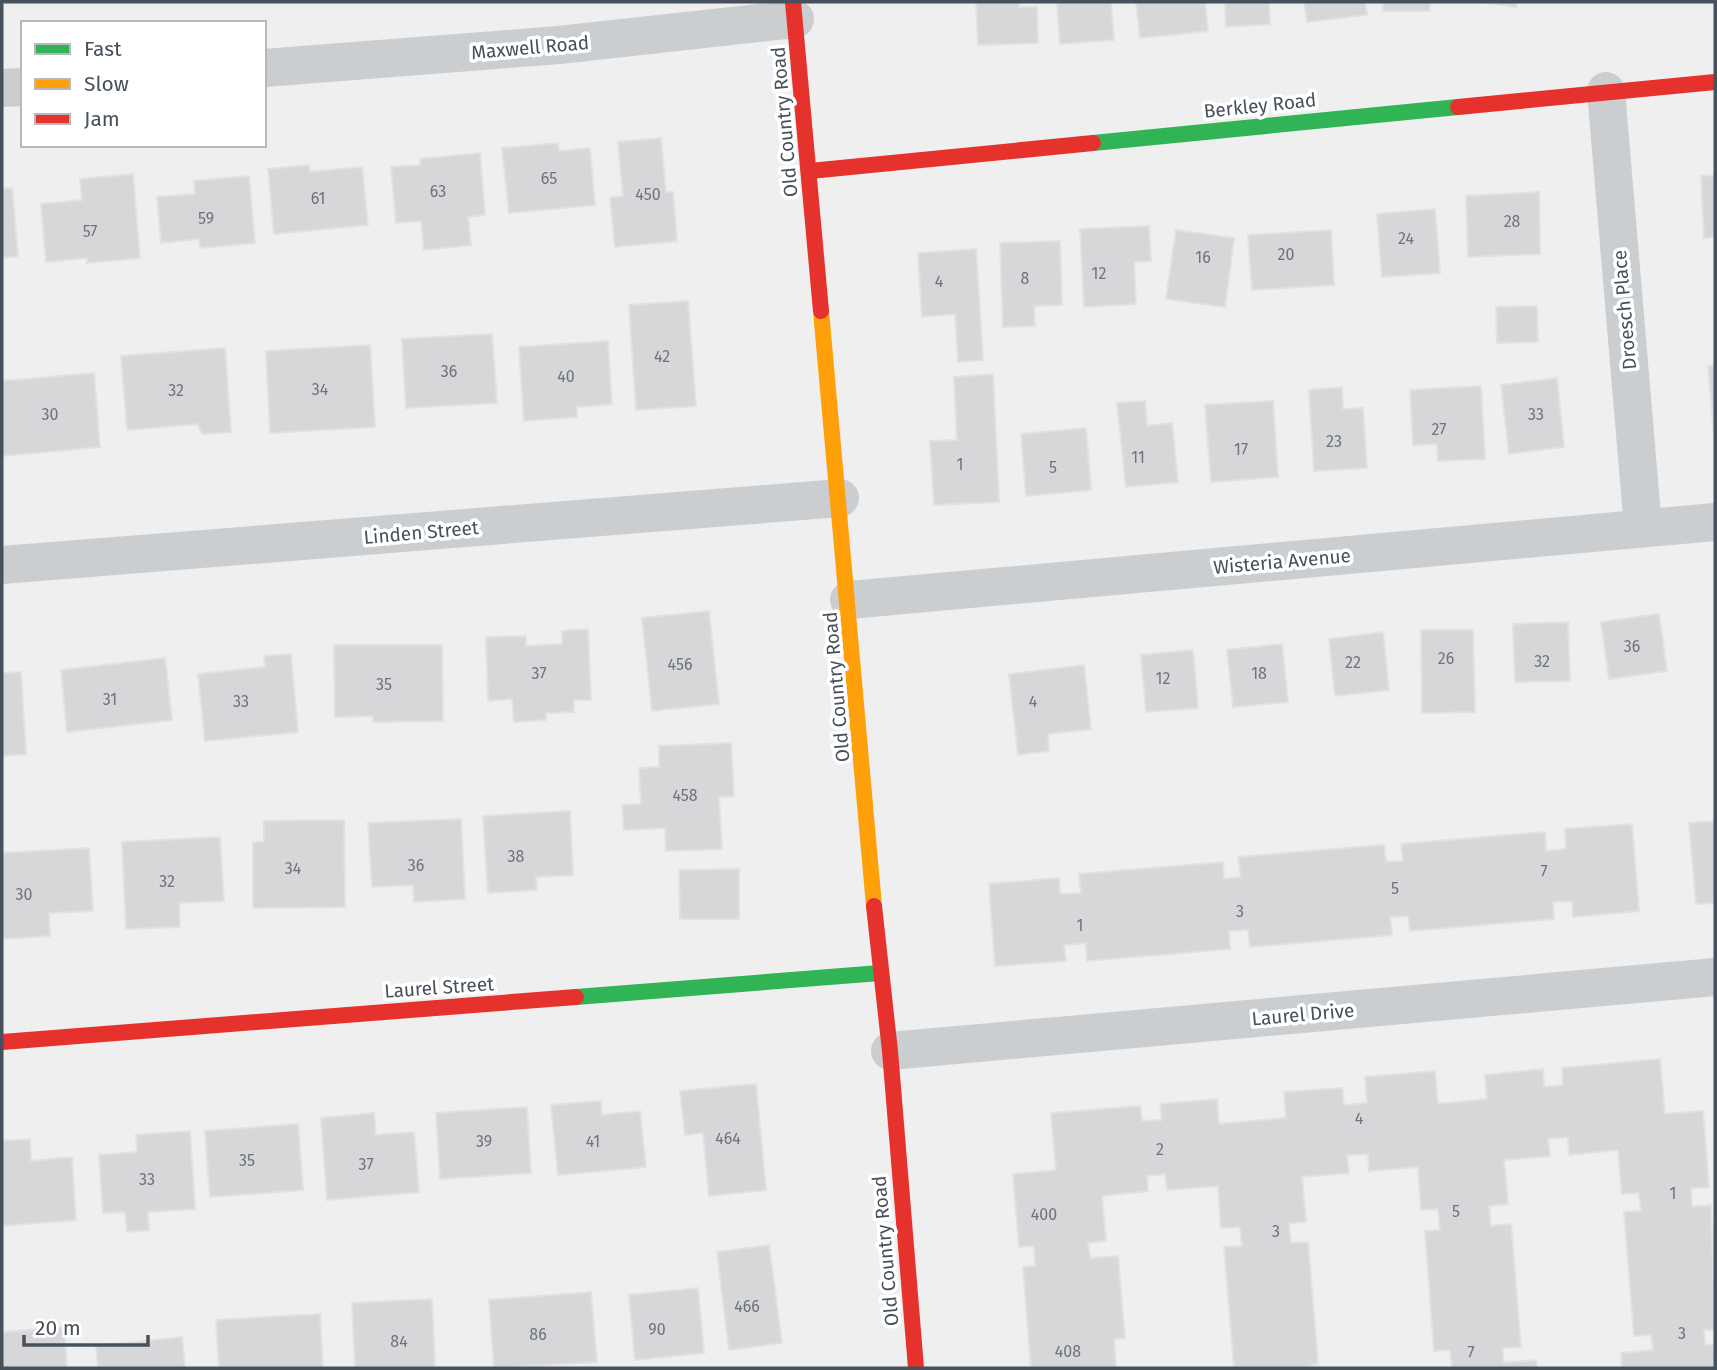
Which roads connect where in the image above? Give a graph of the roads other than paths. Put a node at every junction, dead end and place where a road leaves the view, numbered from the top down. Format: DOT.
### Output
graph roads {
  1 [pos="794,10"];
  2 [pos="266,68"];
  3 [pos="1715,82"];
  4 [pos="21,87"];
  5 [pos="2,88"];
  6 [pos="1606,92"];
  7 [pos="810,171"];
  8 [pos="840,498"];
  9 [pos="1715,522"];
  10 [pos="1643,528"];
  11 [pos="2,565"];
  12 [pos="849,600"];
  13 [pos="880,973"];
  14 [pos="1715,977"];
  15 [pos="2,1042"];
  16 [pos="890,1051"];
  17 [pos="915,1368"];
  1 -- 2 [label="street, Maxwell Road"];
  1 -- 7 [label="street, Old Country Road"];
  3 -- 6 [label="street, Berkley Road"];
  4 -- 5 [label="street"];
  6 -- 7 [label="street, Berkley Road"];
  6 -- 10 [label="street, Droesch Place"];
  7 -- 8 [label="street, Old Country Road"];
  8 -- 11 [label="street, Linden Street"];
  8 -- 12 [label="street, Old Country Road"];
  9 -- 10 [label="street, Wisteria Avenue"];
  10 -- 12 [label="street, Wisteria Avenue"];
  12 -- 13 [label="street, Old Country Road"];
  13 -- 15 [label="street, Laurel Street"];
  13 -- 16 [label="street, Old Country Road"];
  14 -- 16 [label="street, Laurel Drive"];
  16 -- 17 [label="street, Old Country Road"];
}
